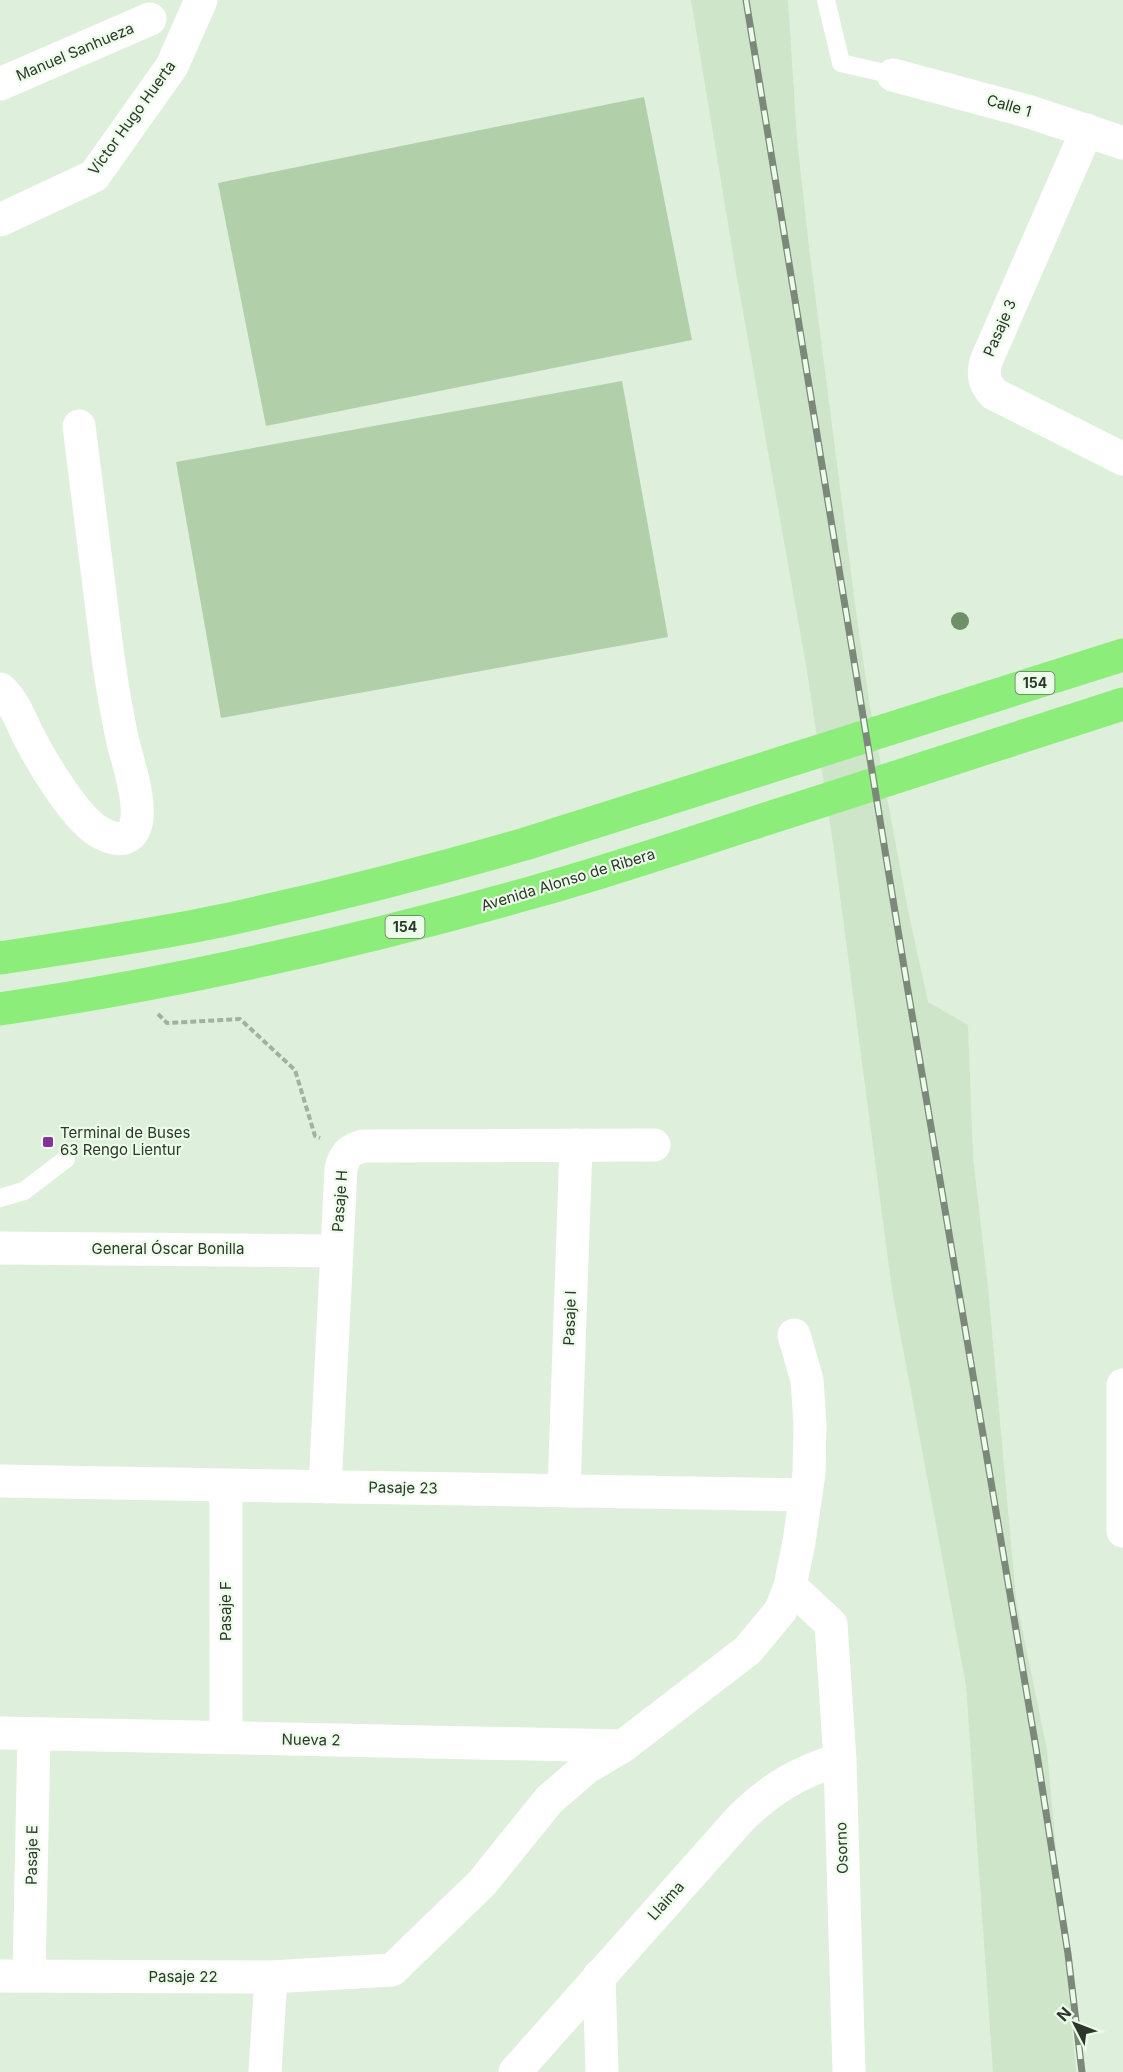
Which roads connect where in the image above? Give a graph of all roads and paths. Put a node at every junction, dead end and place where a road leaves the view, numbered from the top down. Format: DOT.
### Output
graph roads {
  1 [pos="201,0"];
  2 [pos="826,0"];
  3 [pos="145,10"];
  4 [pos="172,66"];
  5 [pos="893,75"];
  6 [pos="0,84"];
  7 [pos="1087,130"];
  8 [pos="1123,143"];
  9 [pos="0,220"];
  10 [pos="79,426"];
  11 [pos="1123,459"];
  12 [pos="1123,655"];
  13 [pos="0,689"];
  14 [pos="1123,704"];
  15 [pos="0,958"];
  16 [pos="0,1009"];
  17 [pos="154,1011"];
  18 [pos="576,1145"];
  19 [pos="654,1145"];
  20 [pos="347,1153"];
  21 [pos="66,1160"];
  22 [pos="0,1198"];
  23 [pos="0,1248"];
  24 [pos="337,1251"];
  25 [pos="795,1335"];
  26 [pos="1123,1385"];
  27 [pos="0,1481"];
  28 [pos="226,1485"];
  29 [pos="325,1487"];
  30 [pos="564,1491"];
  31 [pos="806,1495"];
  32 [pos="1123,1531"];
  33 [pos="790,1586"];
  34 [pos="0,1733"];
  35 [pos="34,1734"];
  36 [pos="226,1738"];
  37 [pos="622,1746"];
  38 [pos="840,1760"];
  39 [pos="15,1976"];
  40 [pos="599,1976"];
  41 [pos="271,1977"];
  42 [pos="265,2072"];
  43 [pos="515,2072"];
  44 [pos="602,2072"];
  45 [pos="849,2072"];
  1 -- 4 [label="street, Víctor Hugo Huerta"];
  2 -- 5 [label="lane"];
  3 -- 4 [label="street"];
  3 -- 6 [label="street, Manuel Sanhueza"];
  4 -- 9 [label="street, Víctor Hugo Huerta"];
  5 -- 7 [label="street, Calle 1"];
  7 -- 8 [label="street, Calle 1"];
  7 -- 11 [label="street, Pasaje 3"];
  10 -- 13 [label="street"];
  12 -- 15 [label="highway, 154"];
  14 -- 16 [label="highway, Avenida Alonso de Ribera / 154"];
  17 -- 20 [label="path"];
  18 -- 19 [label="street, Pasaje H"];
  18 -- 20 [label="street, Pasaje H"];
  18 -- 30 [label="street, Pasaje I"];
  20 -- 24 [label="street, Pasaje H"];
  21 -- 22 [label="lane"];
  23 -- 24 [label="street, General Óscar Bonilla"];
  24 -- 29 [label="street, Pasaje H"];
  25 -- 31 [label="street, Pasaje 22"];
  26 -- 32 [label="street"];
  27 -- 28 [label="street, Pasaje 23"];
  28 -- 29 [label="street, Pasaje 23"];
  28 -- 36 [label="street, Pasaje F"];
  29 -- 30 [label="street, Pasaje 23"];
  30 -- 31 [label="street, Pasaje 23"];
  31 -- 33 [label="street, Pasaje 22"];
  33 -- 37 [label="street, Pasaje 22"];
  33 -- 38 [label="street, Osorno"];
  34 -- 35 [label="street, Nueva 2"];
  35 -- 36 [label="street, Nueva 2"];
  35 -- 39 [label="street, Pasaje E"];
  36 -- 37 [label="street, Nueva 2"];
  37 -- 41 [label="street, Pasaje 22"];
  38 -- 40 [label="street, Llaima"];
  38 -- 45 [label="street, Osorno"];
  39 -- 41 [label="street, Pasaje 22"];
  40 -- 43 [label="street, Llaima"];
  40 -- 44 [label="street"];
  41 -- 42 [label="street"];
}
